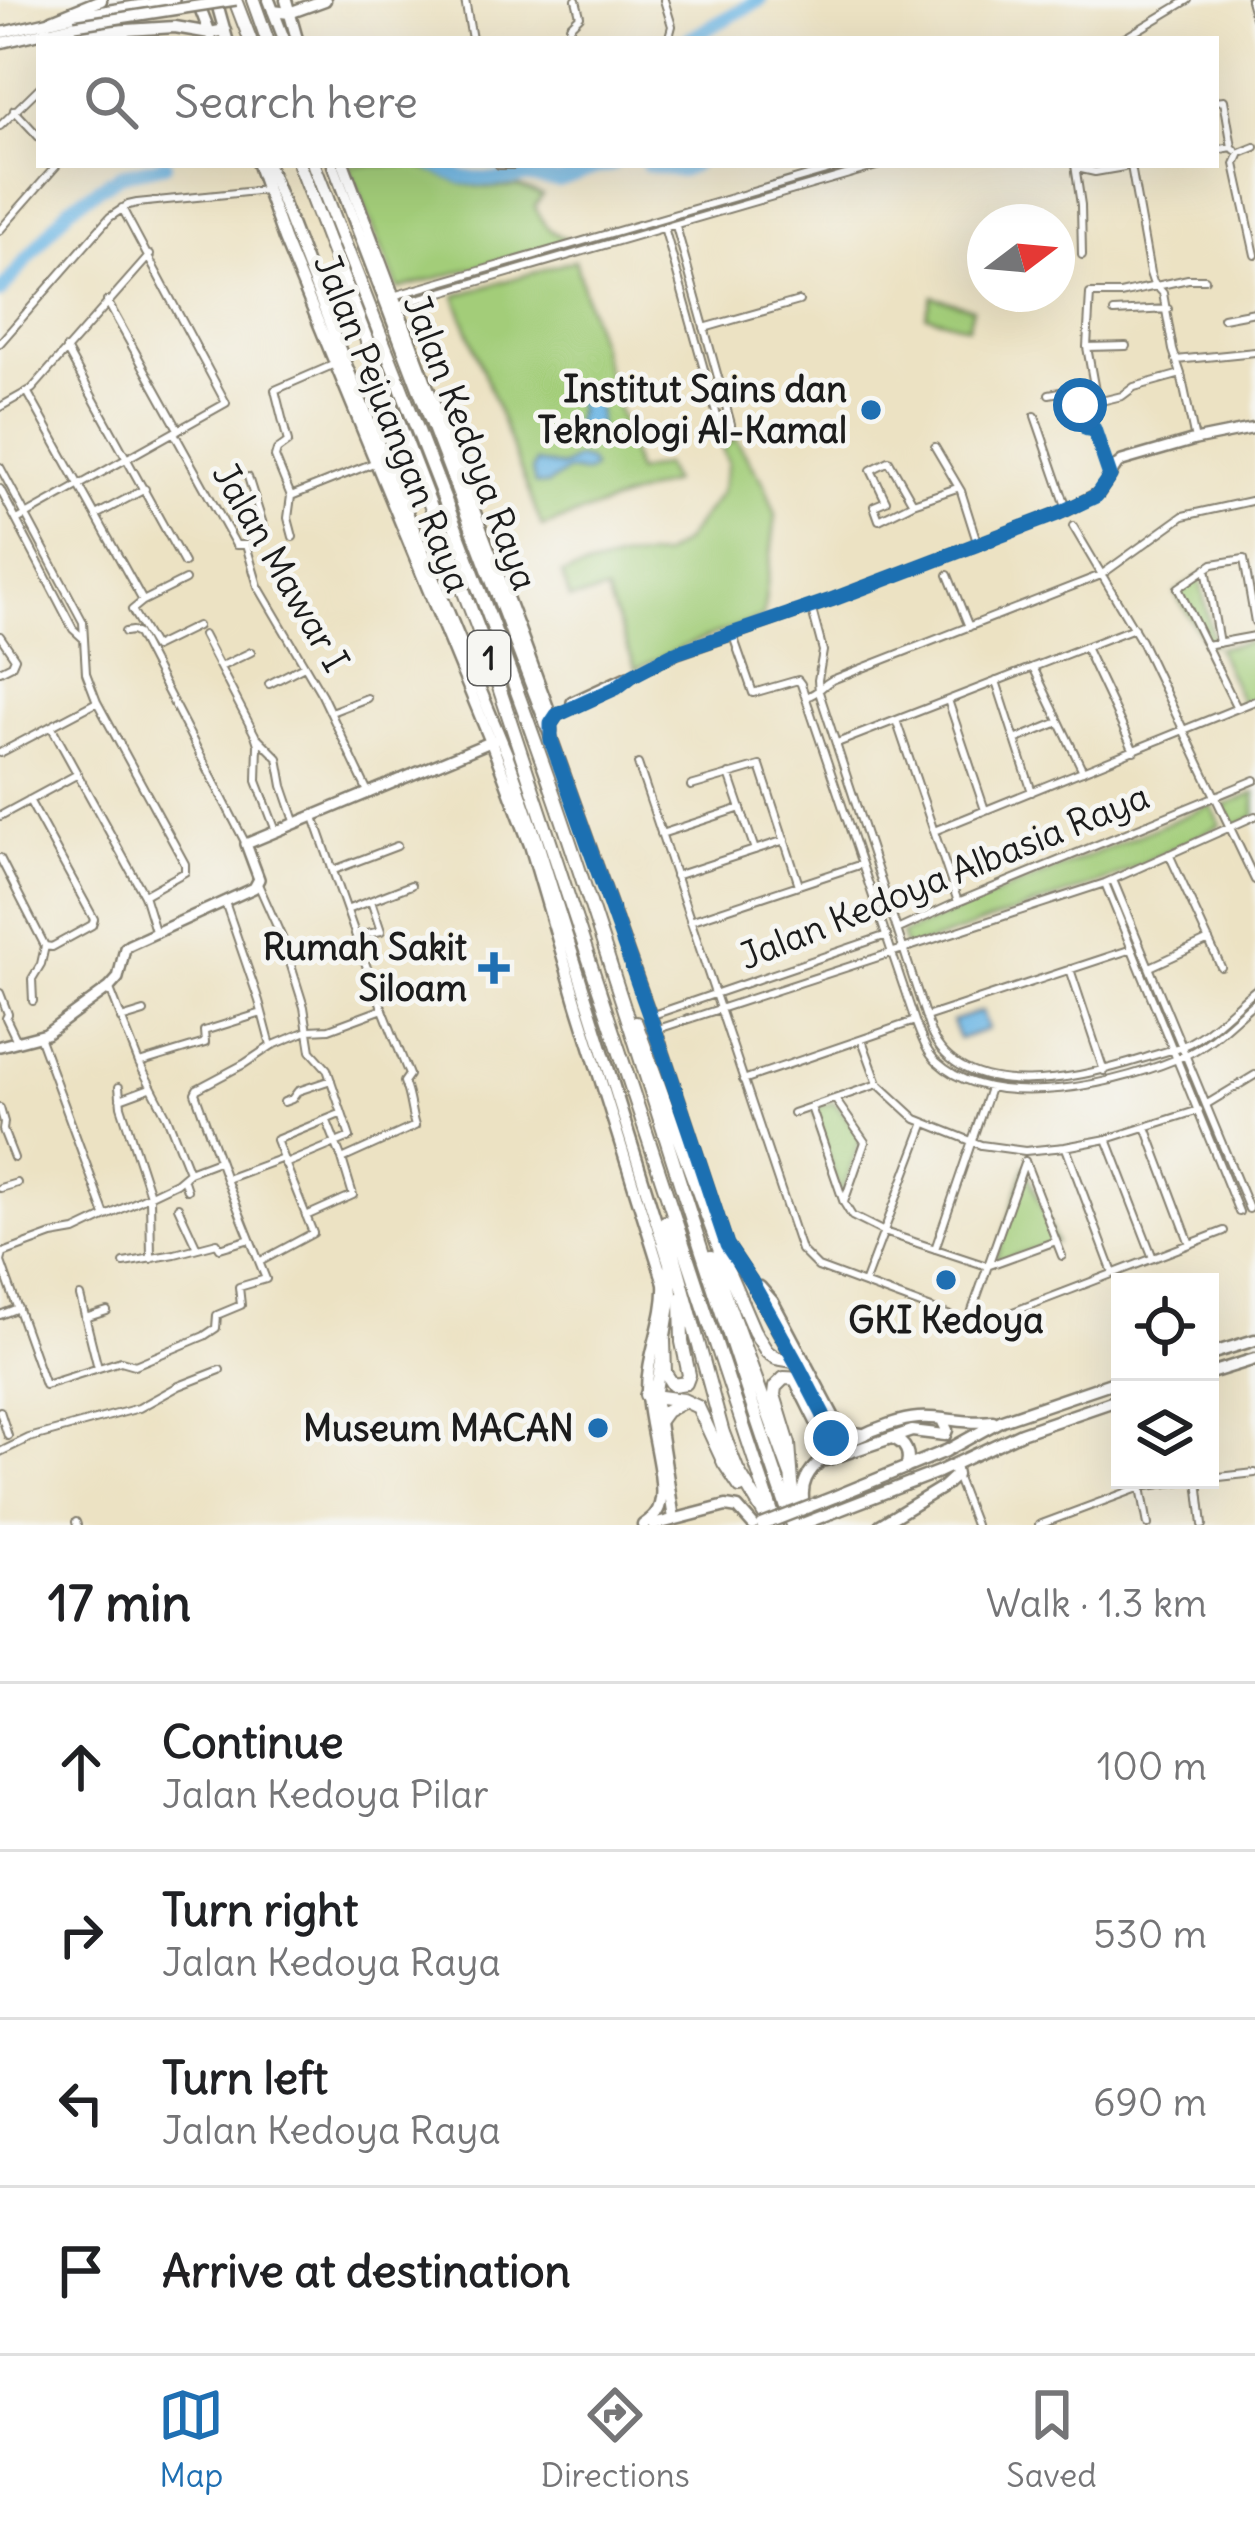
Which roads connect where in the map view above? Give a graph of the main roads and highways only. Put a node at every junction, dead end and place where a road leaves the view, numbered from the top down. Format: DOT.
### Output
graph roads {
  1 [pos="101,0"];
  2 [pos="178,0"];
  3 [pos="197,0"];
  4 [pos="216,0"];
  5 [pos="236,0"];
  6 [pos="253,0"];
  7 [pos="315,0"];
  8 [pos="325,0"];
  9 [pos="271,5"];
  10 [pos="288,6"];
  11 [pos="175,27"];
  12 [pos="75,31"];
  13 [pos="226,34"];
  14 [pos="211,36"];
  15 [pos="249,36"];
  16 [pos="266,36"];
  17 [pos="292,36"];
  18 [pos="264,168"];
  19 [pos="338,168"];
  20 [pos="312,173"];
  21 [pos="391,302"];
  22 [pos="495,740"];
  23 [pos="551,740"];
  24 [pos="619,991"];
  25 [pos="648,1146"];
  26 [pos="673,1167"];
  27 [pos="680,1275"];
  28 [pos="664,1340"];
  29 [pos="1255,1340"];
  30 [pos="1219,1351"];
  31 [pos="1255,1359"];
  32 [pos="801,1362"];
  33 [pos="1219,1370"];
  34 [pos="800,1378"];
  35 [pos="1117,1381"];
  36 [pos="651,1396"];
  37 [pos="688,1401"];
  38 [pos="1111,1402"];
  39 [pos="942,1420"];
  40 [pos="1002,1420"];
  41 [pos="658,1422"];
  42 [pos="865,1434"];
  43 [pos="891,1438"];
  44 [pos="827,1457"];
  45 [pos="906,1468"];
  46 [pos="955,1470"];
  47 [pos="791,1475"];
  48 [pos="669,1487"];
  49 [pos="836,1503"];
  50 [pos="757,1505"];
  51 [pos="694,1513"];
  52 [pos="674,1519"];
  53 [pos="643,1525"];
  54 [pos="653,1525"];
  55 [pos="753,1525"];
  56 [pos="770,1525"];
  57 [pos="796,1525"];
  58 [pos="810,1525"];
  59 [pos="880,1525"];
  1 -- 12 [label="main road"];
  2 -- 11 [label="main road"];
  3 -- 14 [label="main road"];
  4 -- 13 [label="main road"];
  5 -- 15 [label="highway"];
  6 -- 16 [label="highway"];
  7 -- 8 [label="main road"];
  8 -- 10 [label="main road"];
  9 -- 10 [label="main road"];
  9 -- 17 [label="main road"];
  10 -- 17 [label="main road"];
  11 -- 12 [label="main road"];
  11 -- 14 [label="main road"];
  13 -- 14 [label="main road"];
  18 -- 22 [label="main road, Jalan Pejuangan Raya"];
  19 -- 21 [label="main road, Jalan Kedoya Raya"];
  20 -- 24 [label="highway, 1"];
  20 -- 25 [label="highway, 1"];
  21 -- 23 [label="main road, Jalan Kedoya Raya"];
  21 -- 23 [label="main road, Jalan Kedoya Raya"];
  22 -- 28 [label="main road, Jalan Pejuangan Raya"];
  22 -- 36 [label="main road, Jalan Pejuangan Raya"];
  23 -- 32 [label="main road, Jalan Kedoya Raya"];
  24 -- 26 [label="highway, 1"];
  24 -- 32 [label="highway"];
  25 -- 27 [label="highway"];
  25 -- 56 [label="highway, 1"];
  26 -- 47 [label="highway"];
  26 -- 57 [label="highway, 1"];
  27 -- 28 [label="highway"];
  27 -- 50 [label="highway"];
  28 -- 36 [label="main road, Jalan Pejuangan Raya"];
  29 -- 30 [label="main road"];
  31 -- 33 [label="main road"];
  32 -- 34 [label="main road, Jalan Kedoya Raya"];
  32 -- 42 [label="main road, Jalan Kedoya Raya"];
  34 -- 44 [label="main road, Jalan Kedoya Raya"];
  34 -- 47 [label="highway"];
  35 -- 40 [label="main road"];
  36 -- 37 [label="highway"];
  36 -- 41 [label="main road, Jalan Pejuangan Raya"];
  36 -- 53 [label="main road, Jalan Pejuangan Raya"];
  37 -- 41 [label="highway"];
  37 -- 50 [label="highway"];
  38 -- 46 [label="main road"];
  39 -- 40 [label="main road"];
  39 -- 42 [label="main road"];
  39 -- 43 [label="main road"];
  40 -- 45 [label="main road"];
  41 -- 48 [label="main road, Jalan Pejuangan Raya"];
  42 -- 44 [label="main road"];
  43 -- 44 [label="main road"];
  43 -- 45 [label="main road"];
  44 -- 58 [label="main road"];
  45 -- 49 [label="main road"];
  46 -- 49 [label="main road"];
  46 -- 59 [label="main road"];
  47 -- 57 [label="highway"];
  48 -- 51 [label="main road"];
  48 -- 52 [label="main road, Jalan Pejuangan Raya"];
  49 -- 56 [label="main road, bridge"];
  49 -- 57 [label="main road, bridge"];
  50 -- 56 [label="highway"];
  51 -- 52 [label="main road"];
  51 -- 55 [label="main road"];
  52 -- 54 [label="main road"];
}
